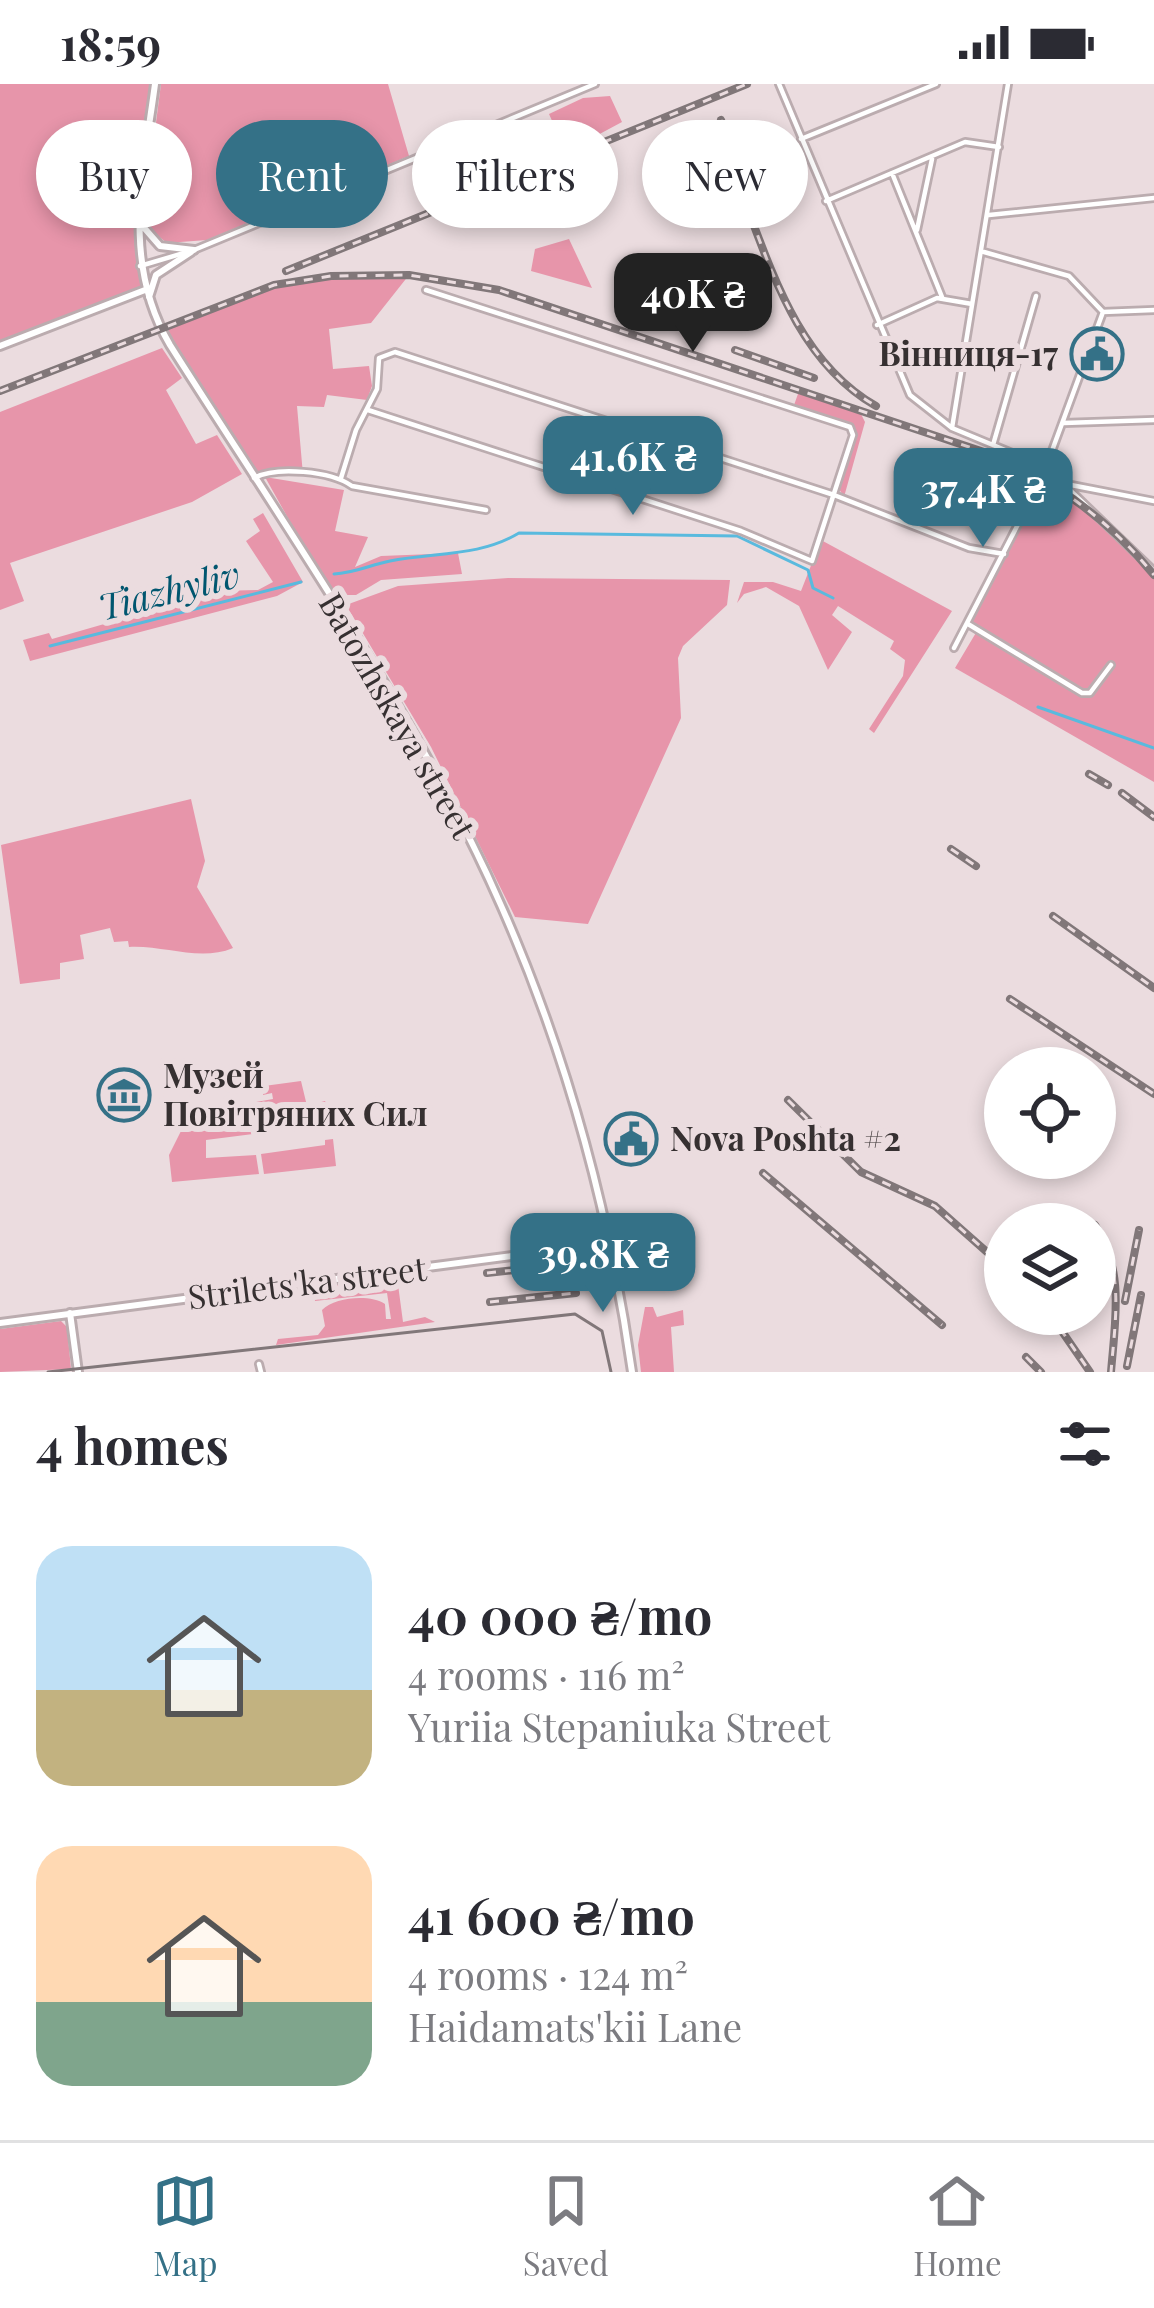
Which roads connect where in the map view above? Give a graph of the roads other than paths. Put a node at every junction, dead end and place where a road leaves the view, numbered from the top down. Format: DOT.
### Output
graph roads {
  1 [pos="155,84"];
  2 [pos="595,84"];
  3 [pos="779,84"];
  4 [pos="935,84"];
  5 [pos="1008,84"];
  6 [pos="150,120"];
  7 [pos="793,120"];
  8 [pos="808,137"];
  9 [pos="999,147"];
  10 [pos="932,156"];
  11 [pos="808,157"];
  12 [pos="892,173"];
  13 [pos="1154,198"];
  14 [pos="826,201"];
  15 [pos="989,215"];
  16 [pos="138,228"];
  17 [pos="145,228"];
  18 [pos="917,230"];
  19 [pos="194,250"];
  20 [pos="982,252"];
  21 [pos="140,266"];
  22 [pos="426,290"];
  23 [pos="147,294"];
  24 [pos="1036,296"];
  25 [pos="942,297"];
  26 [pos="972,304"];
  27 [pos="1154,310"];
  28 [pos="1103,312"];
  29 [pos="877,325"];
  30 [pos="0,346"];
  31 [pos="368,410"];
  32 [pos="1154,420"];
  33 [pos="1064,423"];
  34 [pos="952,428"];
  35 [pos="993,445"];
  36 [pos="1046,467"];
  37 [pos="254,478"];
  38 [pos="341,478"];
  39 [pos="1070,485"];
  40 [pos="834,496"];
  41 [pos="1154,501"];
  42 [pos="486,510"];
  43 [pos="1004,554"];
  44 [pos="1154,571"];
  45 [pos="968,624"];
  46 [pos="953,648"];
  47 [pos="1111,665"];
  48 [pos="607,1219"];
  49 [pos="573,1248"];
  50 [pos="614,1251"];
  51 [pos="70,1313"];
  52 [pos="0,1322"];
  53 [pos="78,1372"];
  54 [pos="632,1372"];
  1 -- 6 [label="street, Batozhskaya street"];
  2 -- 19 [label="street"];
  3 -- 7 [label="street"];
  4 -- 8 [label="street"];
  5 -- 9 [label="street"];
  9 -- 10 [label="street"];
  9 -- 15 [label="street"];
  10 -- 12 [label="street"];
  10 -- 18 [label="street"];
  11 -- 14 [label="street"];
  12 -- 14 [label="street"];
  12 -- 18 [label="street"];
  13 -- 15 [label="street"];
  14 -- 29 [label="street"];
  15 -- 20 [label="street"];
  16 -- 21 [label="street, Batozhskaya street"];
  17 -- 19 [label="street"];
  18 -- 25 [label="street"];
  19 -- 21 [label="street"];
  19 -- 23 [label="street"];
  20 -- 26 [label="street"];
  20 -- 28 [label="street"];
  21 -- 23 [label="street, Batozhskaya street"];
  22 -- 40 [label="street"];
  23 -- 30 [label="street"];
  23 -- 37 [label="street, Batozhskaya street"];
  24 -- 35 [label="street"];
  25 -- 26 [label="street"];
  25 -- 29 [label="street"];
  26 -- 34 [label="street"];
  27 -- 28 [label="street"];
  28 -- 33 [label="street"];
  29 -- 34 [label="street"];
  31 -- 38 [label="street"];
  31 -- 40 [label="street"];
  31 -- 40 [label="street"];
  32 -- 33 [label="street"];
  33 -- 36 [label="street"];
  34 -- 35 [label="street"];
  35 -- 36 [label="street"];
  36 -- 39 [label="street"];
  36 -- 43 [label="street"];
  37 -- 38 [label="street"];
  37 -- 48 [label="street, Batozhskaya street"];
  38 -- 42 [label="street"];
  39 -- 41 [label="street"];
  39 -- 44 [label="street"];
  40 -- 43 [label="street"];
  43 -- 45 [label="street"];
  45 -- 46 [label="street"];
  45 -- 47 [label="street"];
  48 -- 49 [label="street"];
  48 -- 50 [label="street, Batozhskaya street"];
  49 -- 50 [label="street, Strilets'ka street"];
  49 -- 51 [label="street, Strilets'ka street"];
  50 -- 54 [label="street, Batozhskaya street"];
  51 -- 52 [label="street, Strilets'ka street"];
  51 -- 53 [label="street"];
}
